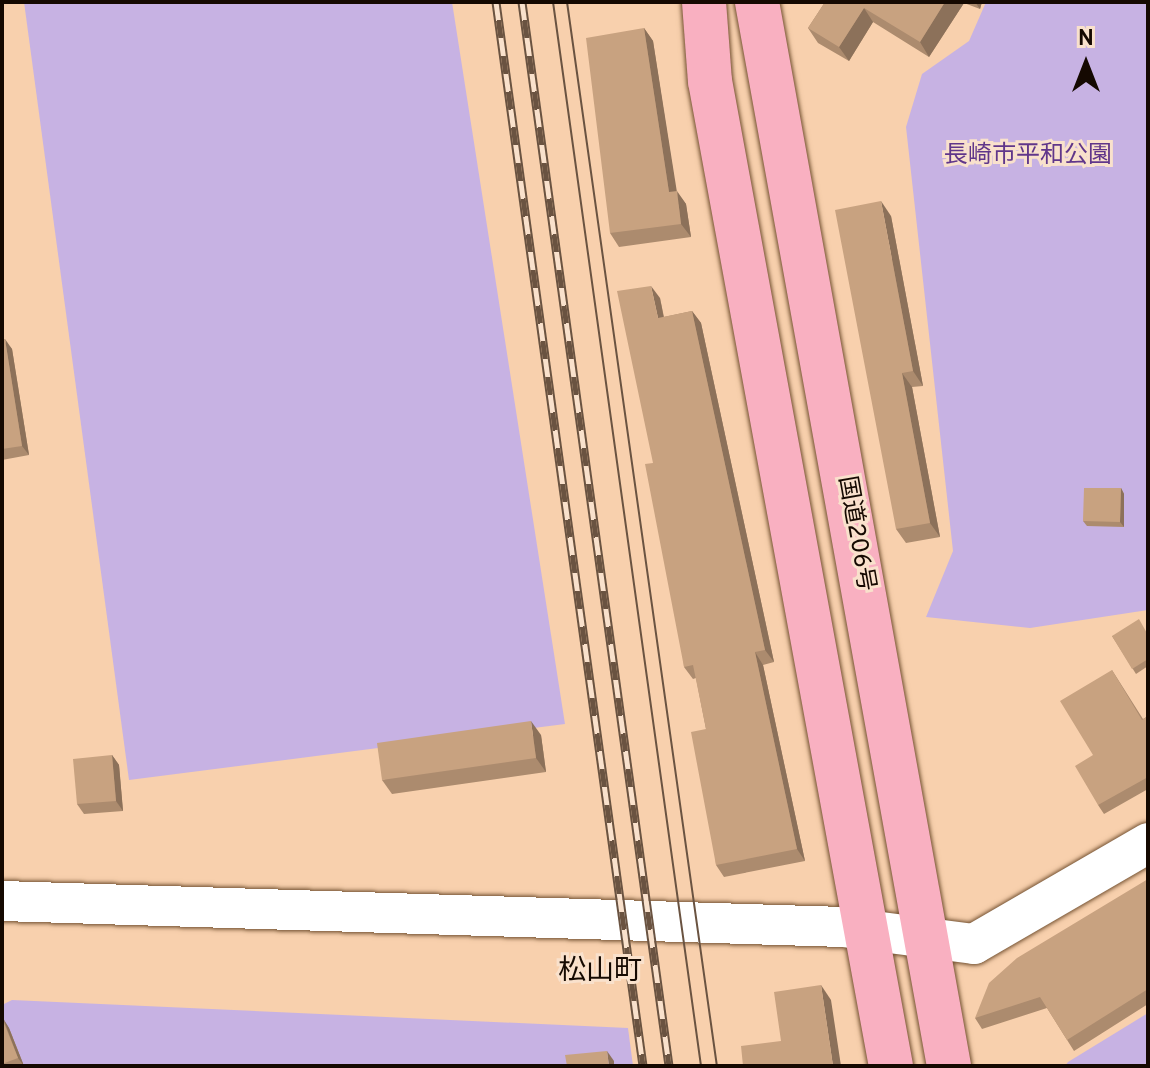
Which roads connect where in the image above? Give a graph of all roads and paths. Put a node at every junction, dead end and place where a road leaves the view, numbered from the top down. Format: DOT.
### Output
graph roads {
  1 [pos="704,2"];
  2 [pos="757,2"];
  3 [pos="1148,843"];
  4 [pos="2,901"];
  5 [pos="866,928"];
  6 [pos="926,935"];
  7 [pos="891,1066"];
  8 [pos="949,1066"];
  1 -- 5 [label="highway"];
  2 -- 6 [label="highway, 国道206号"];
  3 -- 6 [label="street"];
  4 -- 5 [label="street"];
  5 -- 6 [label="street"];
  5 -- 7 [label="highway"];
  6 -- 8 [label="highway, 国道206号"];
}
